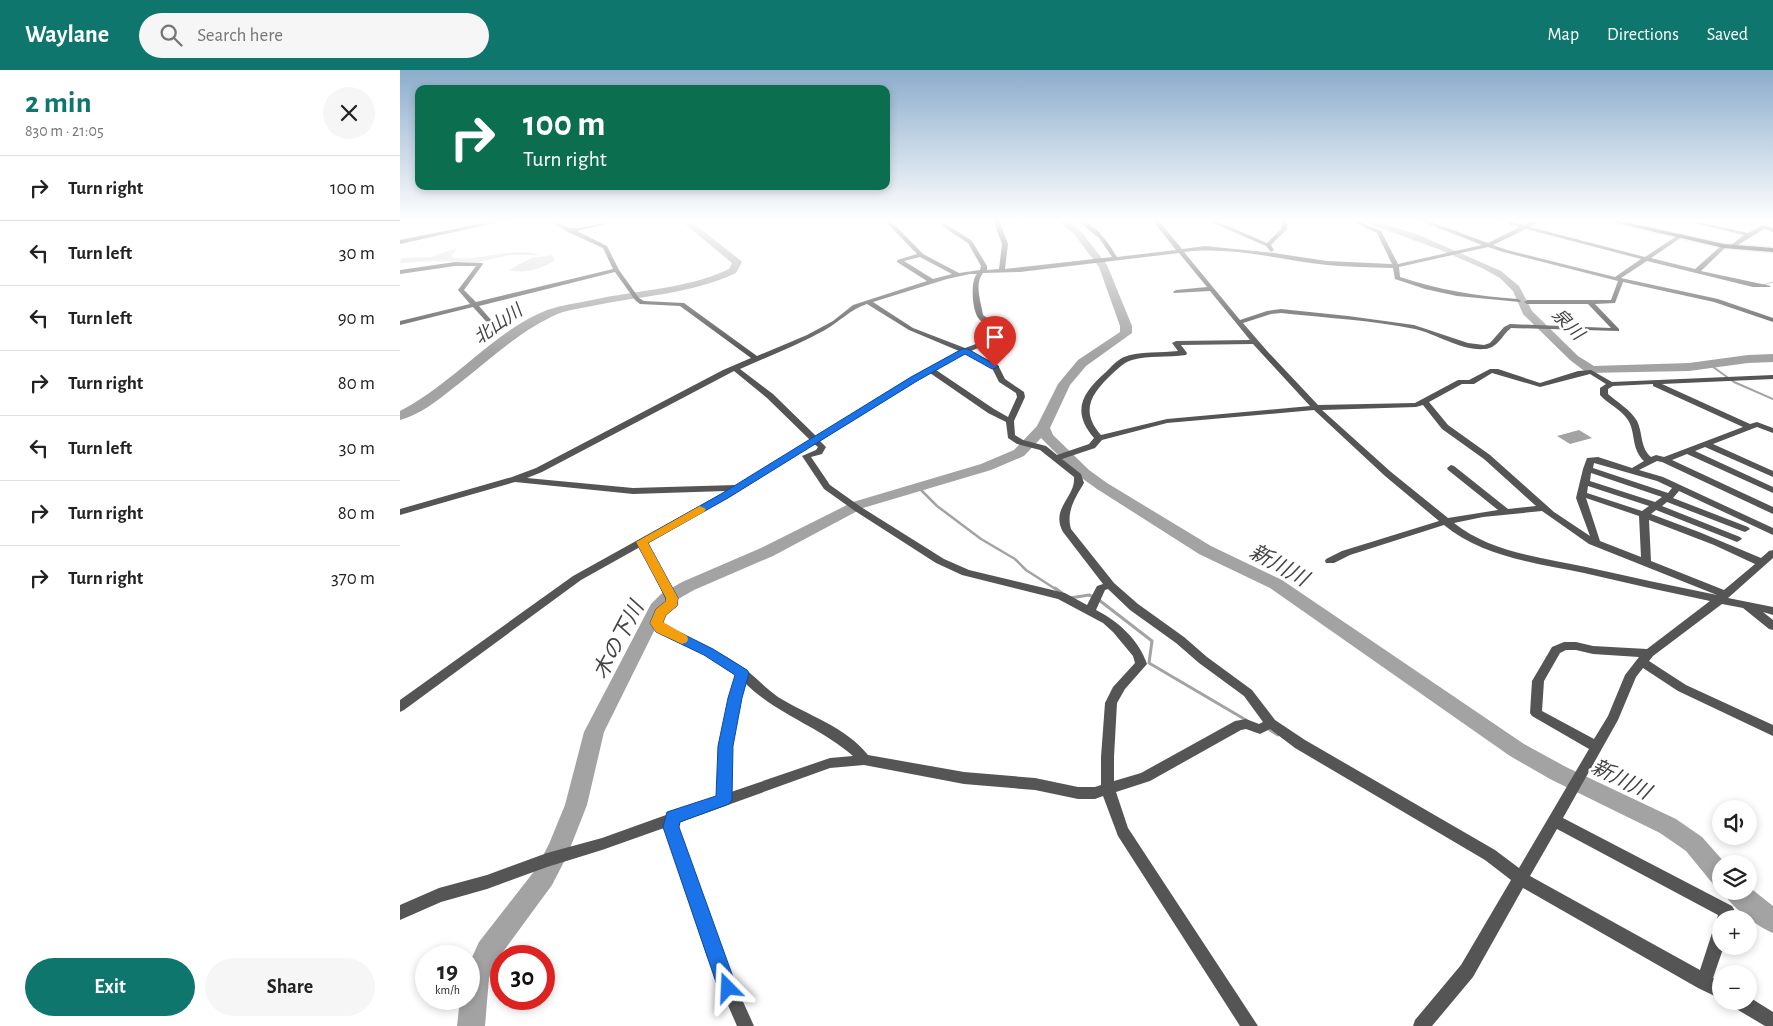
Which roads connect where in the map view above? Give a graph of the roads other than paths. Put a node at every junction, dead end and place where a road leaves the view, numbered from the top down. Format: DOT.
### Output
graph roads {
  1 [pos="451,265"];
  2 [pos="480,265"];
  3 [pos="613,265"];
  4 [pos="905,265"];
  5 [pos="942,265"];
  6 [pos="983,265"];
  7 [pos="1002,265"];
  8 [pos="1063,265"];
  9 [pos="1190,265"];
  10 [pos="1368,265"];
  11 [pos="1402,265"];
  12 [pos="1561,265"];
  13 [pos="1639,265"];
  14 [pos="1673,265"];
  15 [pos="1704,265"];
  16 [pos="1396,266"];
  17 [pos="616,270"];
  18 [pos="1698,270"];
  19 [pos="982,271"];
  20 [pos="1003,271"];
  21 [pos="400,272"];
  22 [pos="957,274"];
  23 [pos="1618,280"];
  24 [pos="931,281"];
  25 [pos="1770,284"];
  26 [pos="1209,289"];
  27 [pos="1176,292"];
  28 [pos="868,302"];
  29 [pos="1518,302"];
  30 [pos="1526,302"];
  31 [pos="1589,302"];
  32 [pos="474,305"];
  33 [pos="1773,320"];
  34 [pos="1238,322"];
  35 [pos="400,323"];
  36 [pos="496,329"];
  37 [pos="1254,342"];
  38 [pos="965,351"];
  39 [pos="756,358"];
  40 [pos="735,368"];
  41 [pos="931,370"];
  42 [pos="1773,377"];
  43 [pos="1654,383"];
  44 [pos="1611,384"];
  45 [pos="1424,401"];
  46 [pos="1316,408"];
  47 [pos="1010,421"];
  48 [pos="1748,426"];
  49 [pos="1773,431"];
  50 [pos="1098,438"];
  51 [pos="815,440"];
  52 [pos="1705,444"];
  53 [pos="1687,451"];
  54 [pos="1056,457"];
  55 [pos="1665,460"];
  56 [pos="1650,461"];
  57 [pos="1451,468"];
  58 [pos="1588,469"];
  59 [pos="1634,471"];
  60 [pos="1773,474"];
  61 [pos="515,479"];
  62 [pos="1584,482"];
  63 [pos="1677,486"];
  64 [pos="738,488"];
  65 [pos="1773,490"];
  66 [pos="1582,494"];
  67 [pos="1773,496"];
  68 [pos="1667,497"];
  69 [pos="1655,505"];
  70 [pos="1760,505"];
  71 [pos="1544,508"];
  72 [pos="1771,510"];
  73 [pos="1505,511"];
  74 [pos="400,512"];
  75 [pos="1644,514"];
  76 [pos="1445,522"];
  77 [pos="1748,526"];
  78 [pos="1773,532"];
  79 [pos="1738,539"];
  80 [pos="642,542"];
  81 [pos="1593,542"];
  82 [pos="1732,549"];
  83 [pos="1773,553"];
  84 [pos="1330,561"];
  85 [pos="1646,562"];
  86 [pos="1762,563"];
  87 [pos="1110,585"];
  88 [pos="1722,597"];
  89 [pos="1747,606"];
  90 [pos="1090,611"];
  91 [pos="1773,611"];
  92 [pos="1773,626"];
  93 [pos="1645,657"];
  94 [pos="742,673"];
  95 [pos="400,707"];
  96 [pos="1266,725"];
  97 [pos="1773,731"];
  98 [pos="1597,747"];
  99 [pos="864,760"];
  100 [pos="1107,790"];
  101 [pos="724,800"];
  102 [pos="672,817"];
  103 [pos="1553,820"];
  104 [pos="1520,878"];
  105 [pos="1726,910"];
  106 [pos="400,913"];
  107 [pos="1713,955"];
  108 [pos="1704,982"];
  109 [pos="1712,986"];
  110 [pos="1754,1010"];
  111 [pos="1773,1021"];
  112 [pos="746,1026"];
  113 [pos="1250,1026"];
  114 [pos="1421,1026"];
  1 -- 21 [label="street"];
  2 -- 32 [label="street"];
  3 -- 17 [label="street"];
  4 -- 24 [label="street"];
  5 -- 22 [label="street"];
  6 -- 19 [label="street"];
  7 -- 20 [label="street"];
  8 -- 20 [label="street"];
  9 -- 26 [label="street"];
  10 -- 16 [label="street"];
  11 -- 16 [label="street"];
  12 -- 23 [label="street"];
  13 -- 23 [label="street"];
  14 -- 18 [label="street"];
  15 -- 18 [label="street"];
  16 -- 29 [label="street"];
  17 -- 32 [label="street"];
  17 -- 39 [label="street"];
  18 -- 25 [label="street"];
  19 -- 20 [label="street"];
  19 -- 22 [label="street"];
  19 -- 38 [label="street"];
  22 -- 24 [label="street"];
  23 -- 31 [label="street"];
  23 -- 33 [label="street"];
  24 -- 28 [label="street"];
  26 -- 27 [label="street"];
  26 -- 34 [label="street"];
  28 -- 38 [label="street"];
  28 -- 39 [label="street"];
  30 -- 31 [label="street"];
  31 -- 34 [label="street"];
  32 -- 35 [label="street"];
  32 -- 36 [label="street"];
  34 -- 37 [label="street"];
  37 -- 46 [label="street"];
  37 -- 50 [label="street"];
  38 -- 41 [label="street"];
  38 -- 47 [label="street"];
  39 -- 40 [label="street"];
  40 -- 51 [label="street"];
  40 -- 61 [label="street"];
  41 -- 47 [label="street"];
  41 -- 51 [label="street"];
  42 -- 43 [label="street"];
  43 -- 44 [label="street"];
  43 -- 48 [label="street"];
  44 -- 45 [label="street"];
  44 -- 56 [label="street"];
  45 -- 46 [label="street"];
  45 -- 71 [label="street"];
  46 -- 50 [label="street"];
  46 -- 76 [label="street"];
  47 -- 54 [label="street"];
  48 -- 49 [label="street"];
  48 -- 52 [label="street"];
  50 -- 54 [label="street"];
  51 -- 64 [label="street"];
  51 -- 90 [label="street"];
  52 -- 53 [label="street"];
  52 -- 60 [label="street"];
  53 -- 55 [label="street"];
  53 -- 65 [label="street"];
  54 -- 87 [label="street"];
  55 -- 56 [label="street"];
  55 -- 70 [label="street"];
  56 -- 59 [label="street"];
  57 -- 73 [label="street"];
  58 -- 59 [label="street"];
  58 -- 62 [label="street"];
  58 -- 68 [label="street"];
  59 -- 63 [label="street"];
  61 -- 64 [label="street"];
  61 -- 74 [label="street"];
  62 -- 66 [label="street"];
  62 -- 69 [label="street"];
  63 -- 68 [label="street"];
  63 -- 77 [label="street"];
  64 -- 80 [label="street"];
  66 -- 75 [label="street"];
  66 -- 81 [label="street"];
  67 -- 70 [label="street"];
  68 -- 69 [label="street"];
  68 -- 77 [label="street"];
  69 -- 75 [label="street"];
  69 -- 79 [label="street"];
  70 -- 72 [label="street"];
  71 -- 73 [label="street"];
  71 -- 81 [label="street"];
  72 -- 77 [label="street"];
  73 -- 76 [label="street"];
  75 -- 82 [label="street"];
  75 -- 85 [label="street"];
  76 -- 84 [label="street"];
  76 -- 88 [label="street"];
  77 -- 78 [label="street"];
  77 -- 79 [label="street"];
  79 -- 82 [label="street"];
  80 -- 94 [label="street"];
  80 -- 95 [label="street"];
  81 -- 85 [label="street"];
  82 -- 86 [label="street"];
  83 -- 86 [label="street"];
  85 -- 88 [label="street"];
  86 -- 88 [label="street"];
  87 -- 90 [label="street"];
  87 -- 96 [label="street"];
  88 -- 89 [label="street"];
  88 -- 93 [label="street"];
  89 -- 91 [label="street"];
  89 -- 92 [label="street"];
  90 -- 100 [label="street"];
  93 -- 97 [label="street"];
  93 -- 98 [label="street"];
  93 -- 98 [label="street"];
  94 -- 99 [label="street"];
  94 -- 101 [label="street"];
  96 -- 100 [label="street"];
  96 -- 104 [label="street"];
  98 -- 103 [label="street"];
  99 -- 100 [label="street"];
  99 -- 101 [label="street"];
  100 -- 113 [label="street"];
  101 -- 102 [label="street"];
  102 -- 106 [label="street"];
  102 -- 112 [label="street"];
  103 -- 104 [label="street"];
  103 -- 105 [label="street"];
  104 -- 108 [label="street"];
  104 -- 114 [label="street"];
  107 -- 108 [label="street"];
  108 -- 109 [label="street"];
  110 -- 111 [label="street"];
}
